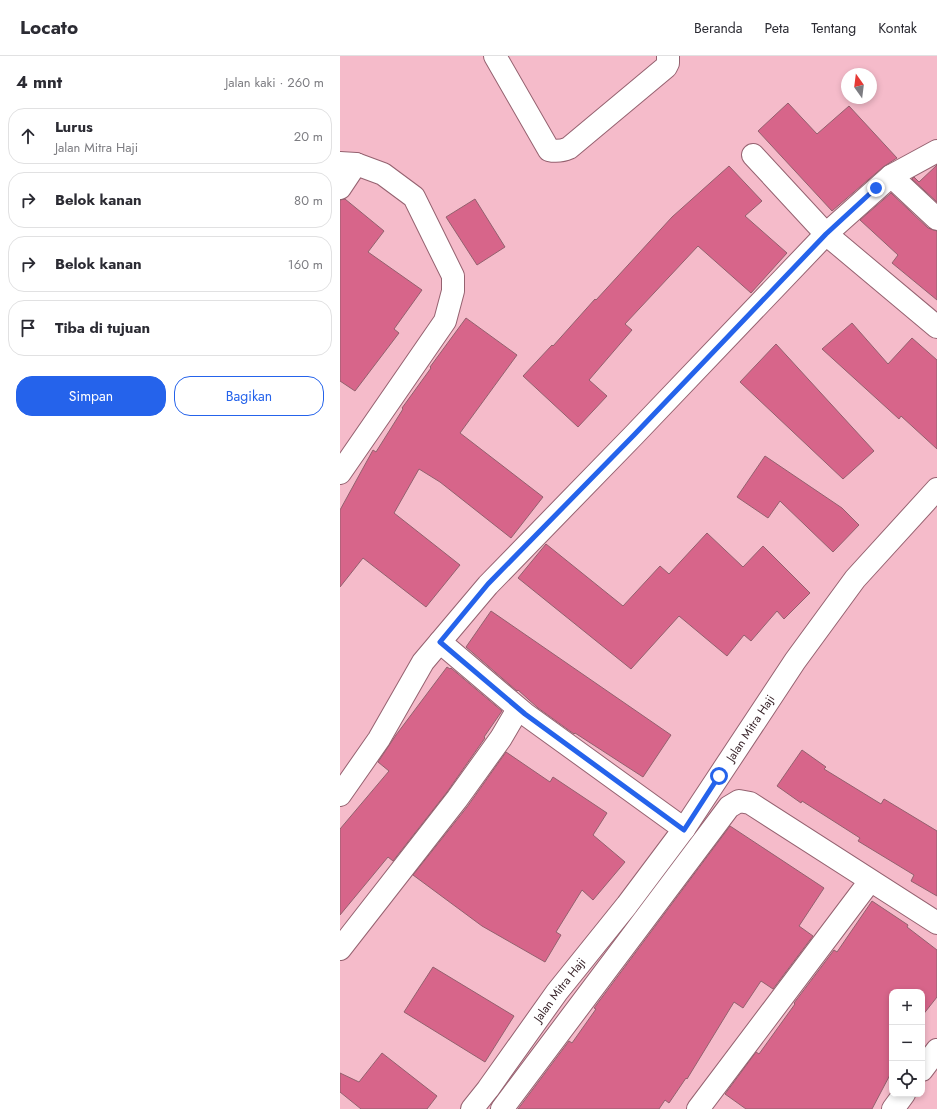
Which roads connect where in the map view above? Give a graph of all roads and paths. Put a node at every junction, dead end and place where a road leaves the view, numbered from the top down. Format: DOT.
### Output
graph roads {
  1 [pos="495,56"];
  2 [pos="668,56"];
  3 [pos="937,151"];
  4 [pos="753,155"];
  5 [pos="348,163"];
  6 [pos="891,176"];
  7 [pos="340,188"];
  8 [pos="937,219"];
  9 [pos="826,234"];
  10 [pos="937,327"];
  11 [pos="341,470"];
  12 [pos="937,490"];
  13 [pos="440,642"];
  14 [pos="518,709"];
  15 [pos="340,795"];
  16 [pos="684,830"];
  17 [pos="870,881"];
  18 [pos="937,923"];
  19 [pos="340,949"];
  20 [pos="937,1050"];
  21 [pos="925,1066"];
  22 [pos="902,1097"];
  23 [pos="472,1109"];
  24 [pos="502,1109"];
  25 [pos="698,1109"];
  26 [pos="893,1109"];
  1 -- 2 [label="street"];
  3 -- 6 [label="street"];
  4 -- 9 [label="street"];
  5 -- 7 [label="street"];
  5 -- 11 [label="street"];
  6 -- 8 [label="street"];
  6 -- 9 [label="street"];
  9 -- 10 [label="street"];
  9 -- 13 [label="street"];
  12 -- 16 [label="street, Jalan Mitra Haji"];
  13 -- 14 [label="street"];
  13 -- 15 [label="street"];
  14 -- 16 [label="street"];
  14 -- 19 [label="street"];
  16 -- 23 [label="street, Jalan Mitra Haji"];
  17 -- 18 [label="street"];
  17 -- 24 [label="street"];
  17 -- 25 [label="street"];
  20 -- 21 [label="street"];
  22 -- 26 [label="street"];
}
